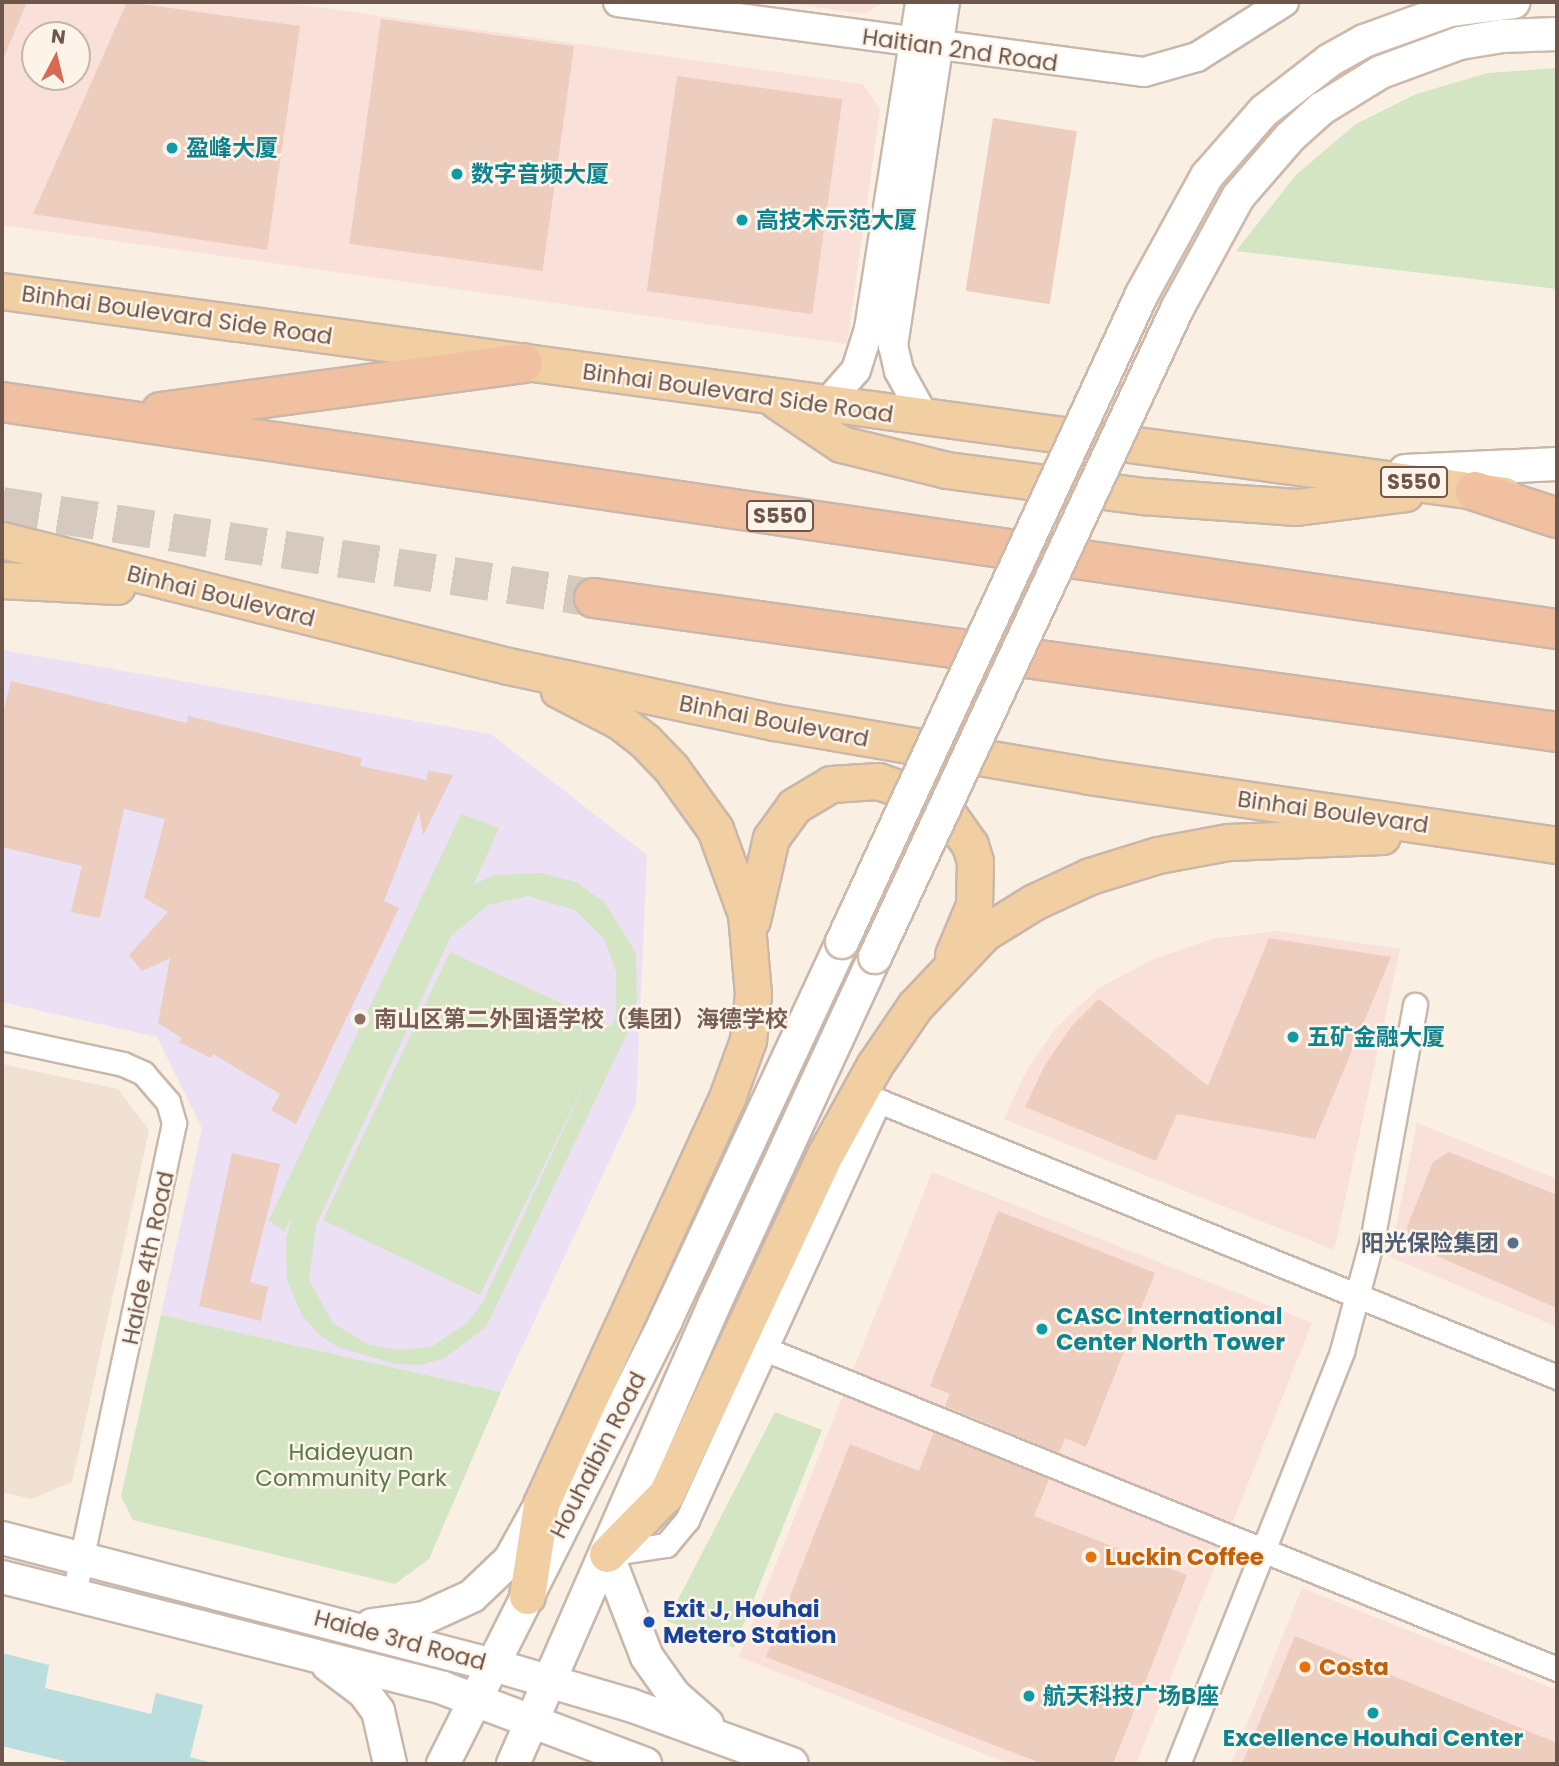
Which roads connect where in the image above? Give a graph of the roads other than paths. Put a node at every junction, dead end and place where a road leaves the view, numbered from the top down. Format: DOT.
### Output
graph roads {
  1 [pos="618,2"];
  2 [pos="920,2"];
  3 [pos="945,2"];
  4 [pos="1284,2"];
  5 [pos="1514,2"];
  6 [pos="1557,34"];
  7 [pos="926,46"];
  8 [pos="2,291"];
  9 [pos="523,363"];
  10 [pos="772,398"];
  11 [pos="2,402"];
  12 [pos="826,404"];
  13 [pos="925,418"];
  14 [pos="115,419"];
  15 [pos="1557,464"];
  16 [pos="1353,474"];
  17 [pos="1463,489"];
  18 [pos="1557,502"];
  19 [pos="1557,517"];
  20 [pos="2,540"];
  21 [pos="2,580"];
  22 [pos="191,589"];
  23 [pos="594,598"];
  24 [pos="1557,629"];
  25 [pos="508,667"];
  26 [pos="1557,732"];
  27 [pos="1490,835"];
  28 [pos="1557,845"];
  29 [pos="751,939"];
  30 [pos="938,979"];
  31 [pos="1415,1005"];
  32 [pos="2,1038"];
  33 [pos="1358,1297"];
  34 [pos="765,1349"];
  35 [pos="1557,1377"];
  36 [pos="541,1504"];
  37 [pos="2,1538"];
  38 [pos="1263,1550"];
  39 [pos="607,1554"];
  40 [pos="82,1558"];
  41 [pos="2,1577"];
  42 [pos="74,1595"];
  43 [pos="527,1595"];
  44 [pos="343,1625"];
  45 [pos="308,1654"];
  46 [pos="493,1665"];
  47 [pos="1557,1669"];
  48 [pos="550,1682"];
  49 [pos="477,1698"];
  50 [pos="533,1719"];
  51 [pos="738,1742"];
  52 [pos="390,1764"];
  53 [pos="443,1764"];
  54 [pos="513,1764"];
  55 [pos="645,1764"];
  56 [pos="792,1764"];
  57 [pos="1178,1764"];
  1 -- 7 [label="street, Haitian 2nd Road"];
  2 -- 7 [label="street"];
  3 -- 7 [label="street"];
  4 -- 7 [label="street, Haitian 2nd Road"];
  5 -- 43 [label="main road, Houhaibin Road, bridge"];
  6 -- 39 [label="main road, Houhaibin Road, bridge"];
  7 -- 12 [label="street"];
  7 -- 13 [label="street"];
  8 -- 9 [label="main road, Binhai Boulevard Side Road / S550"];
  9 -- 10 [label="main road, Binhai Boulevard Side Road / S550"];
  9 -- 14 [label="highway"];
  10 -- 12 [label="main road, Binhai Boulevard Side Road / S550"];
  10 -- 17 [label="main road"];
  11 -- 14 [label="highway, S550"];
  12 -- 13 [label="main road, Binhai Boulevard Side Road / S550"];
  13 -- 16 [label="main road, Binhai Boulevard Side Road / S550"];
  14 -- 24 [label="highway, S550"];
  15 -- 16 [label="main road"];
  16 -- 17 [label="main road, Binhai Boulevard Side Road / S550"];
  17 -- 18 [label="main road, Binhai Boulevard Side Road"];
  17 -- 19 [label="highway"];
  20 -- 22 [label="main road, Binhai Boulevard"];
  21 -- 22 [label="main road"];
  22 -- 25 [label="main road, Binhai Boulevard"];
  23 -- 26 [label="highway"];
  25 -- 27 [label="main road, Binhai Boulevard"];
  25 -- 29 [label="main road"];
  27 -- 28 [label="main road, Binhai Boulevard"];
  27 -- 30 [label="main road"];
  29 -- 30 [label="main road"];
  29 -- 36 [label="main road"];
  30 -- 39 [label="main road"];
  31 -- 33 [label="street"];
  32 -- 40 [label="street, Haide 4th Road"];
  33 -- 34 [label="street"];
  33 -- 35 [label="street"];
  33 -- 38 [label="street"];
  34 -- 38 [label="street"];
  34 -- 39 [label="street"];
  36 -- 43 [label="main road"];
  36 -- 44 [label="main road"];
  37 -- 40 [label="main road, Haide 3rd Road"];
  38 -- 47 [label="street"];
  38 -- 57 [label="street"];
  39 -- 48 [label="main road, Houhaibin Road"];
  39 -- 51 [label="main road"];
  40 -- 42 [label="street, Haide 4th Road"];
  40 -- 44 [label="main road, Haide 3rd Road"];
  41 -- 42 [label="main road, Haide 3rd Road"];
  42 -- 45 [label="main road, Haide 3rd Road"];
  43 -- 46 [label="main road, Houhaibin Road"];
  44 -- 46 [label="main road, Haide 3rd Road"];
  45 -- 49 [label="main road, Haide 3rd Road"];
  45 -- 52 [label="main road"];
  46 -- 48 [label="main road, Haide 3rd Road"];
  46 -- 49 [label="main road, Houhaibin Road"];
  48 -- 50 [label="main road, Houhaibin Road"];
  48 -- 51 [label="main road, Haide 3rd Road"];
  49 -- 50 [label="main road, Haide 3rd Road"];
  49 -- 53 [label="main road, Houhaibin Road"];
  50 -- 54 [label="main road, Houhaibin Road"];
  50 -- 55 [label="main road, Haide 3rd Road"];
  51 -- 56 [label="main road, Haide 3rd Road"];
}
